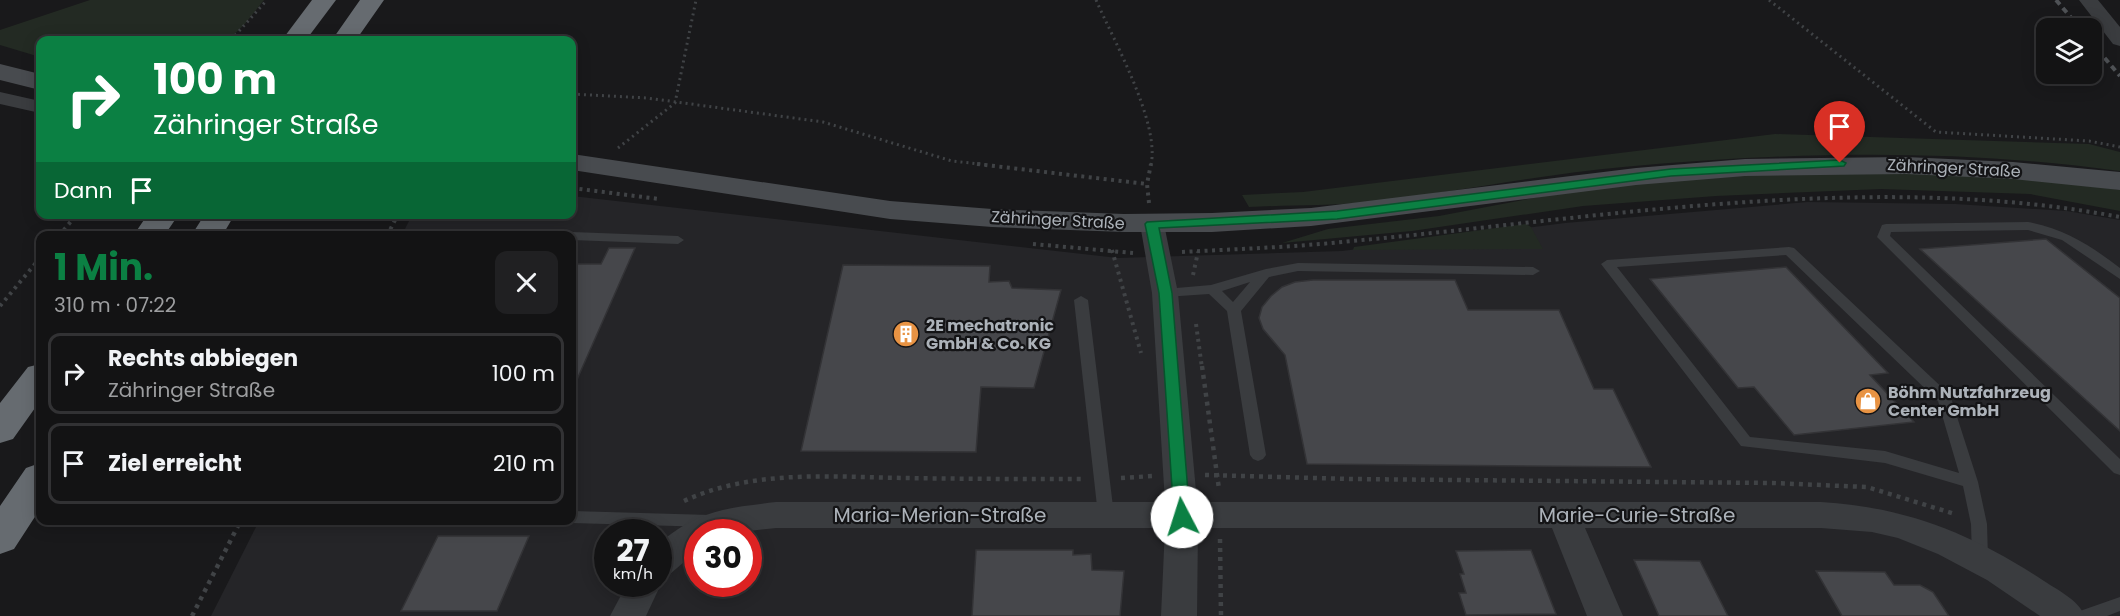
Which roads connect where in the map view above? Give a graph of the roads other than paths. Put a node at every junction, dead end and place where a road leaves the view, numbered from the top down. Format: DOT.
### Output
graph roads {
  1 [pos="324,0"];
  2 [pos="372,0"];
  3 [pos="2088,0"];
  4 [pos="297,36"];
  5 [pos="347,36"];
  6 [pos="2120,40"];
  7 [pos="0,72"];
  8 [pos="36,81"];
  9 [pos="0,98"];
  10 [pos="36,106"];
  11 [pos="584,164"];
  12 [pos="2120,181"];
  13 [pos="1152,224"];
  14 [pos="576,236"];
  15 [pos="678,240"];
  16 [pos="1533,271"];
  17 [pos="1263,274"];
  18 [pos="2120,275"];
  19 [pos="1212,289"];
  20 [pos="1178,292"];
  21 [pos="1082,300"];
  22 [pos="1234,310"];
  23 [pos="36,381"];
  24 [pos="0,429"];
  25 [pos="1258,455"];
  26 [pos="2120,469"];
  27 [pos="1970,482"];
  28 [pos="36,484"];
  29 [pos="1106,515"];
  30 [pos="1563,515"];
  31 [pos="1169,516"];
  32 [pos="576,517"];
  33 [pos="761,519"];
  34 [pos="684,528"];
  35 [pos="0,538"];
  36 [pos="684,542"];
  37 [pos="672,552"];
  38 [pos="1980,558"];
  39 [pos="638,597"];
  40 [pos="2120,604"];
  41 [pos="628,616"];
  42 [pos="1179,616"];
  43 [pos="1605,616"];
  44 [pos="2067,616"];
  45 [pos="2086,616"];
  1 -- 4 [label="highway"];
  2 -- 5 [label="highway"];
  3 -- 6 [label="street"];
  7 -- 8 [label="street"];
  9 -- 10 [label="street"];
  11 -- 13 [label="street, Zähringer Straße"];
  12 -- 13 [label="street, Zähringer Straße"];
  13 -- 20 [label="street"];
  14 -- 15 [label="lane"];
  16 -- 17 [label="lane"];
  17 -- 19 [label="lane"];
  17 -- 22 [label="lane"];
  18 -- 26 [label="lane"];
  19 -- 20 [label="lane"];
  19 -- 22 [label="lane"];
  20 -- 31 [label="street"];
  21 -- 29 [label="lane"];
  22 -- 25 [label="lane"];
  23 -- 24 [label="highway"];
  27 -- 27 [label="lane"];
  27 -- 38 [label="lane"];
  28 -- 35 [label="highway"];
  29 -- 31 [label="street, Maria-Merian-Straße"];
  29 -- 33 [label="street, Maria-Merian-Straße"];
  30 -- 31 [label="street, Marie-Curie-Straße"];
  30 -- 38 [label="street, Marie-Curie-Straße"];
  30 -- 43 [label="street"];
  31 -- 42 [label="street"];
  32 -- 34 [label="lane"];
  36 -- 37 [label="street, Maria-Merian-Straße"];
  38 -- 44 [label="street, Marie-Curie-Straße"];
  39 -- 41 [label="street"];
  40 -- 45 [label="lane"];
}
